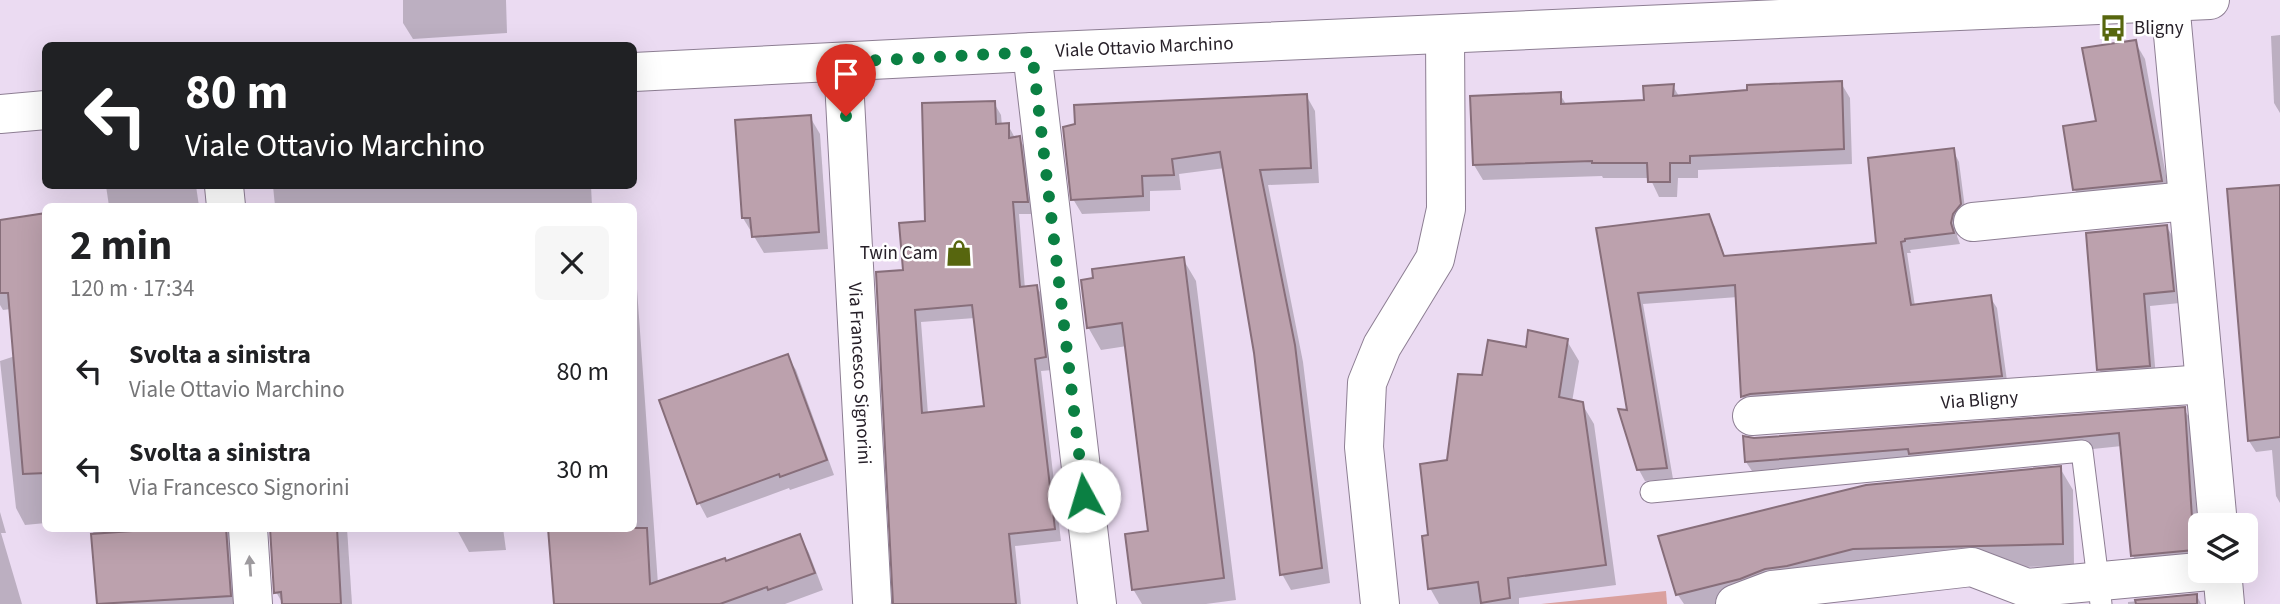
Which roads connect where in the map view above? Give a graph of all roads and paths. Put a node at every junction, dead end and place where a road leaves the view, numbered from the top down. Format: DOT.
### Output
graph roads {
  1 [pos="2210,0"];
  2 [pos="2112,2"];
  3 [pos="2170,2"];
  4 [pos="1929,6"];
  5 [pos="1445,34"];
  6 [pos="1032,52"];
  7 [pos="843,62"];
  8 [pos="637,72"];
  9 [pos="42,110"];
  10 [pos="0,114"];
  11 [pos="2188,201"];
  12 [pos="1973,222"];
  13 [pos="2205,384"];
  14 [pos="1752,416"];
  15 [pos="1651,492"];
  16 [pos="2217,513"];
  17 [pos="248,532"];
  18 [pos="2188,576"];
  19 [pos="2223,583"];
  20 [pos="2100,593"];
  21 [pos="2018,596"];
  22 [pos="872,601"];
  23 [pos="253,604"];
  24 [pos="1097,604"];
  25 [pos="1380,604"];
  26 [pos="1735,604"];
  27 [pos="2225,604"];
  1 -- 3 [label="street, Viale Ottavio Marchino"];
  2 -- 3 [label="street, Viale Ottavio Marchino"];
  2 -- 4 [label="street, Viale Ottavio Marchino"];
  3 -- 11 [label="street"];
  4 -- 5 [label="street, Viale Ottavio Marchino"];
  5 -- 6 [label="street, Viale Ottavio Marchino"];
  5 -- 25 [label="street"];
  6 -- 7 [label="street, Viale Ottavio Marchino"];
  6 -- 24 [label="street"];
  7 -- 8 [label="street, Viale Ottavio Marchino"];
  7 -- 22 [label="street, Via Francesco Signorini"];
  9 -- 10 [label="street"];
  11 -- 12 [label="street"];
  11 -- 13 [label="street"];
  13 -- 14 [label="street, Via Bligny"];
  13 -- 16 [label="street"];
  15 -- 20 [label="lane"];
  23 -- 17 [label="street, one-way"];
  18 -- 20 [label="street"];
  19 -- 27 [label="street"];
  20 -- 21 [label="street"];
  21 -- 26 [label="street"];
}
